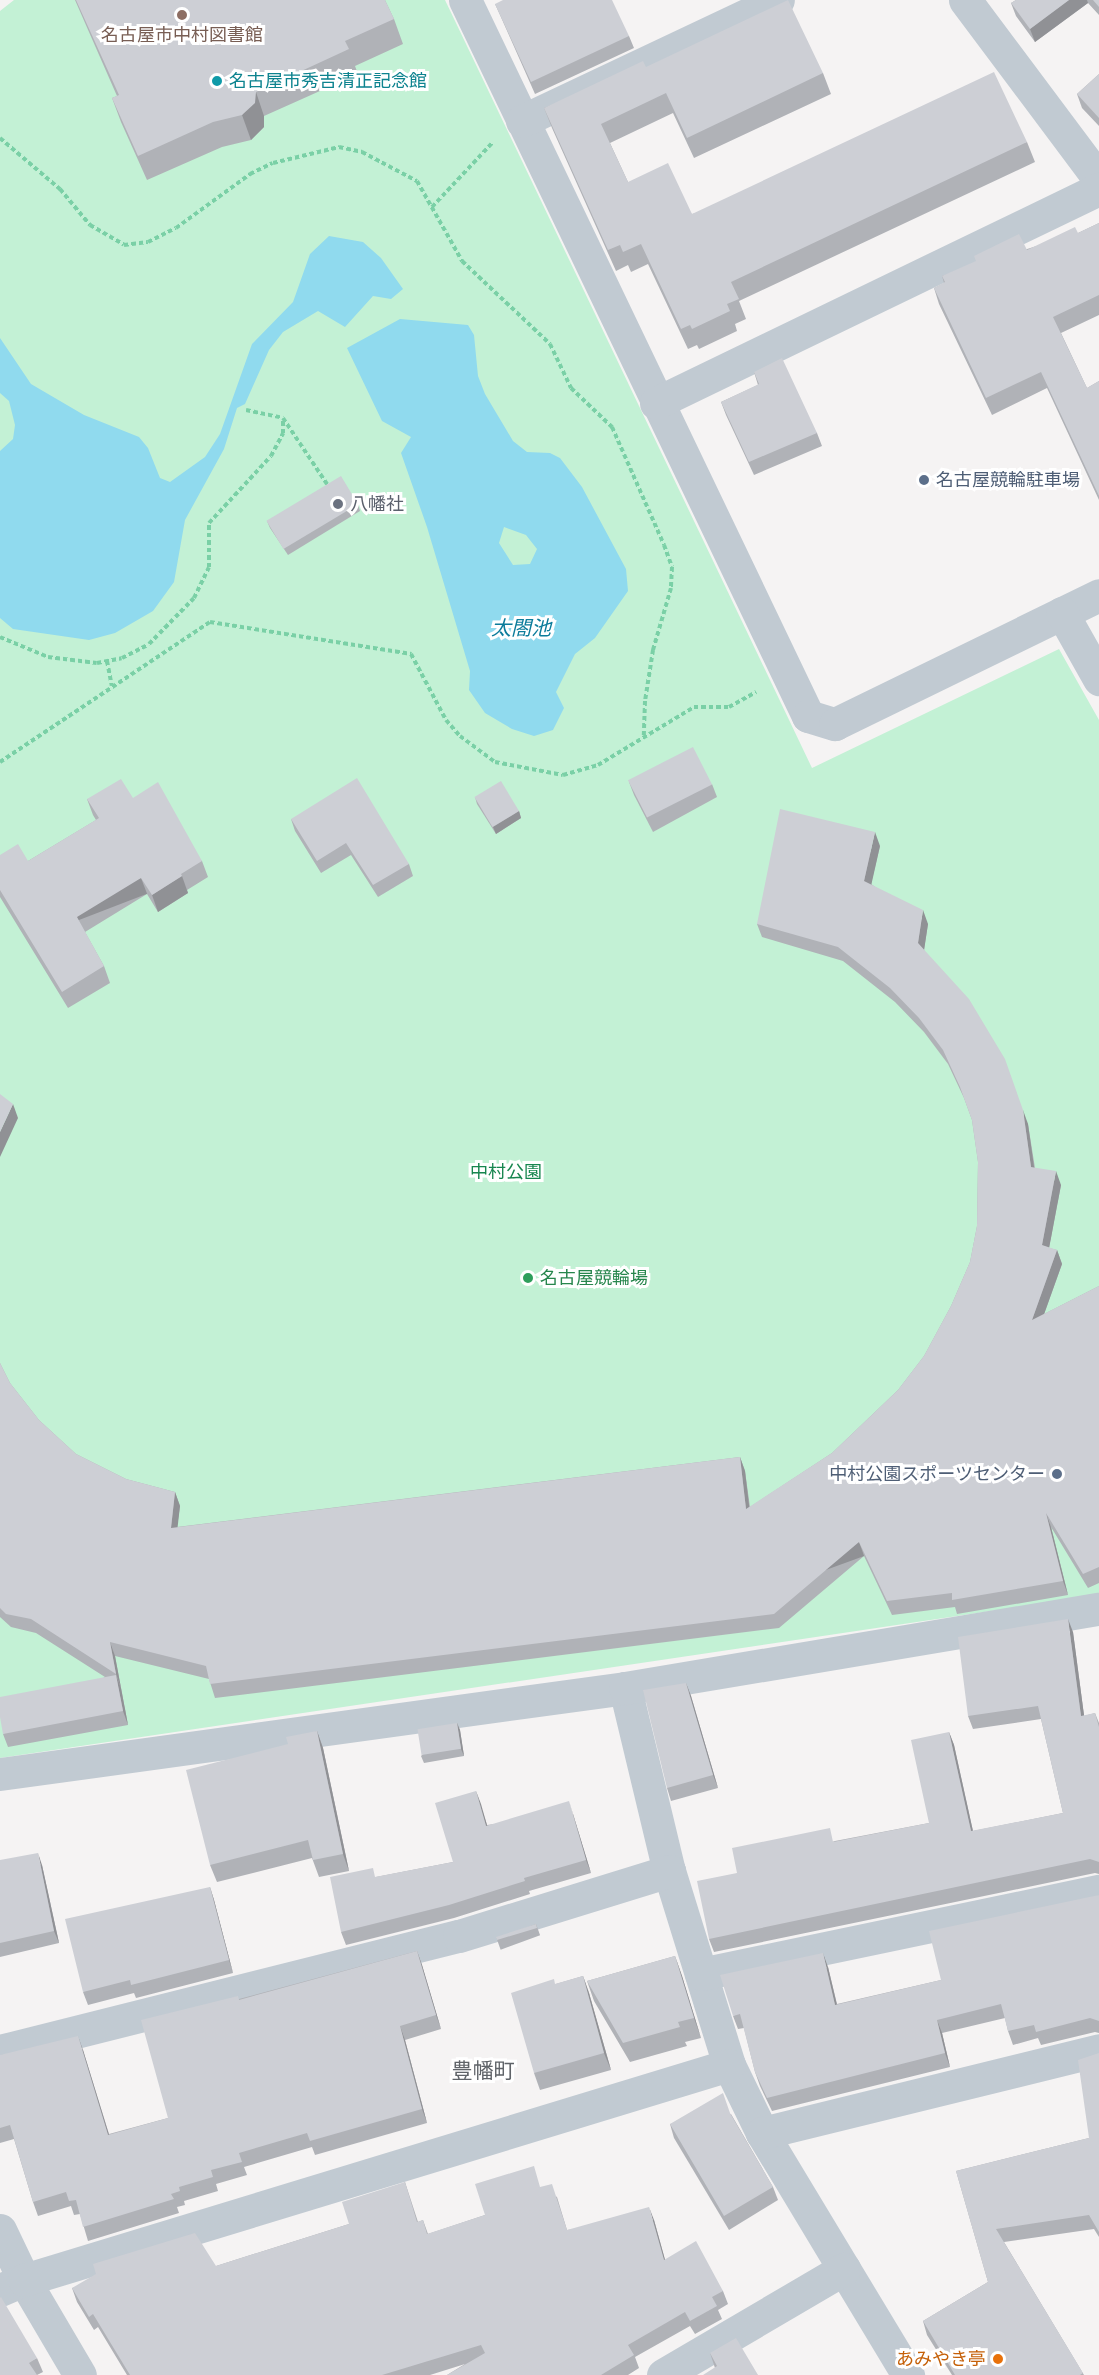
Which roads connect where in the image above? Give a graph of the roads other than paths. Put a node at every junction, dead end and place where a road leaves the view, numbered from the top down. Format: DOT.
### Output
graph roads {
  1 [pos="465,0"];
  2 [pos="778,0"];
  3 [pos="965,0"];
  4 [pos="522,122"];
  5 [pos="1099,179"];
  6 [pos="1099,189"];
  7 [pos="656,403"];
  8 [pos="1099,595"];
  9 [pos="1062,613"];
  10 [pos="1099,679"];
  11 [pos="1099,1609"];
  12 [pos="625,1688"];
  13 [pos="0,1774"];
  14 [pos="669,1870"];
  15 [pos="1099,1891"];
  16 [pos="701,1974"];
  17 [pos="1099,2050"];
  18 [pos="0,2051"];
  19 [pos="729,2065"];
  20 [pos="762,2133"];
  21 [pos="0,2230"];
  22 [pos="844,2269"];
  23 [pos="12,2285"];
  24 [pos="80,2375"];
  25 [pos="663,2375"];
  26 [pos="908,2375"];
  1 -- 4 [label="street"];
  2 -- 4 [label="street"];
  3 -- 5 [label="street"];
  4 -- 7 [label="street"];
  6 -- 7 [label="street"];
  7 -- 9 [label="street"];
  8 -- 9 [label="street"];
  9 -- 10 [label="street"];
  11 -- 12 [label="street"];
  12 -- 13 [label="street"];
  12 -- 14 [label="street"];
  14 -- 16 [label="street"];
  14 -- 18 [label="street"];
  15 -- 16 [label="street"];
  16 -- 19 [label="street"];
  17 -- 20 [label="street"];
  19 -- 20 [label="street"];
  19 -- 23 [label="street"];
  20 -- 22 [label="street"];
  21 -- 23 [label="street"];
  22 -- 25 [label="street"];
  22 -- 26 [label="street"];
  23 -- 24 [label="street"];
}
